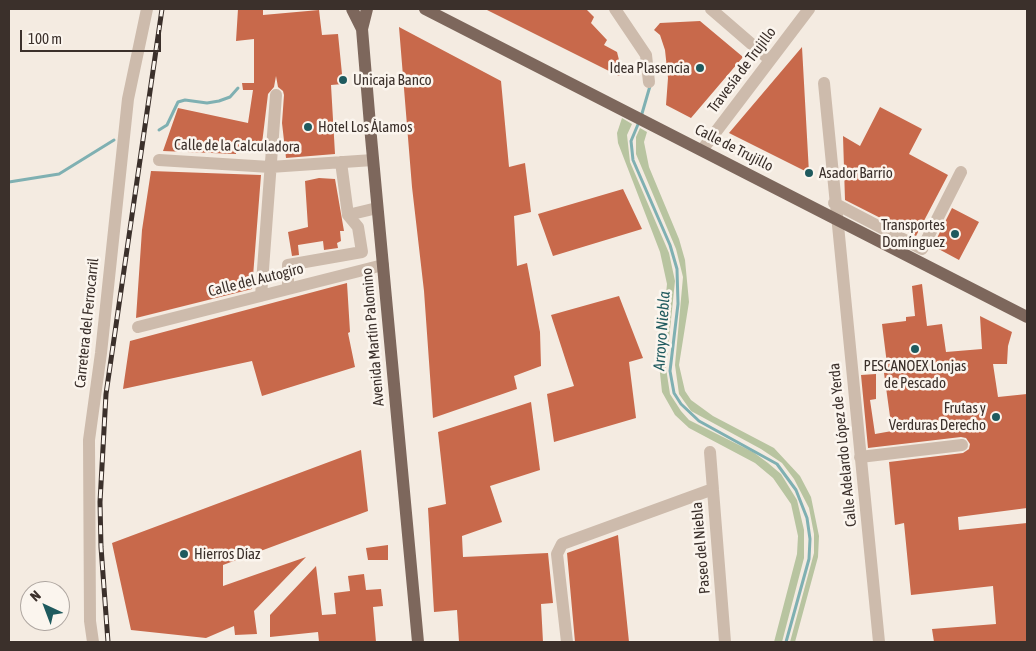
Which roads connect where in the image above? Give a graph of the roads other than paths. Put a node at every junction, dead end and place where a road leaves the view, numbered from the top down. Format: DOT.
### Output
graph roads {
  1 [pos="147,9"];
  2 [pos="352,9"];
  3 [pos="367,9"];
  4 [pos="425,9"];
  5 [pos="615,9"];
  6 [pos="711,9"];
  7 [pos="804,11"];
  8 [pos="362,28"];
  9 [pos="770,60"];
  10 [pos="649,82"];
  11 [pos="824,83"];
  12 [pos="276,95"];
  13 [pos="702,150"];
  14 [pos="159,160"];
  15 [pos="373,160"];
  16 [pos="341,162"];
  17 [pos="270,167"];
  18 [pos="961,172"];
  19 [pos="834,203"];
  20 [pos="377,208"];
  21 [pos="348,215"];
  22 [pos="836,218"];
  23 [pos="362,252"];
  24 [pos="313,261"];
  25 [pos="382,265"];
  26 [pos="365,270"];
  27 [pos="308,284"];
  28 [pos="288,288"];
  29 [pos="261,296"];
  30 [pos="1027,317"];
  31 [pos="138,327"];
  32 [pos="962,445"];
  33 [pos="710,452"];
  34 [pos="860,457"];
  35 [pos="713,489"];
  36 [pos="93,642"];
  37 [pos="418,642"];
  38 [pos="566,642"];
  39 [pos="725,642"];
  40 [pos="879,642"];
  1 -- 36 [label="street, Carretera del Ferrocarril"];
  2 -- 8 [label="main road, Avenida Martín Palomino"];
  3 -- 8 [label="main road, Avenida Martín Palomino"];
  4 -- 13 [label="main road, Calle de Trujillo"];
  5 -- 10 [label="street"];
  6 -- 9 [label="street"];
  7 -- 9 [label="street, Travesía de Trujillo"];
  8 -- 15 [label="main road, Avenida Martín Palomino"];
  9 -- 13 [label="street, Travesía de Trujillo"];
  11 -- 19 [label="street, Calle Adelardo López de Yerda"];
  12 -- 17 [label="street"];
  13 -- 22 [label="main road, Calle de Trujillo"];
  14 -- 17 [label="street, Calle de la Calculadora"];
  15 -- 16 [label="street, Calle de la Calculadora"];
  15 -- 20 [label="main road, Avenida Martín Palomino"];
  16 -- 17 [label="street, Calle de la Calculadora"];
  16 -- 21 [label="street"];
  17 -- 29 [label="street"];
  18 -- 19 [label="street"];
  19 -- 22 [label="street, Calle Adelardo López de Yerda"];
  20 -- 21 [label="street"];
  20 -- 25 [label="main road, Avenida Martín Palomino"];
  21 -- 23 [label="street"];
  22 -- 30 [label="main road, Calle de Trujillo"];
  22 -- 34 [label="street, Calle Adelardo López de Yerda"];
  23 -- 24 [label="street"];
  23 -- 26 [label="street"];
  24 -- 27 [label="street"];
  24 -- 28 [label="street"];
  25 -- 26 [label="street, Calle del Autogiro"];
  25 -- 37 [label="main road, Avenida Martín Palomino"];
  26 -- 27 [label="street, Calle del Autogiro"];
  27 -- 28 [label="street, Calle del Autogiro"];
  28 -- 29 [label="street, Calle del Autogiro"];
  29 -- 31 [label="street, Calle del Autogiro"];
  32 -- 34 [label="street"];
  33 -- 35 [label="street, Paseo del Niebla"];
  34 -- 40 [label="street, Calle Adelardo López de Yerda"];
  35 -- 38 [label="street"];
  35 -- 39 [label="street, Paseo del Niebla"];
}
